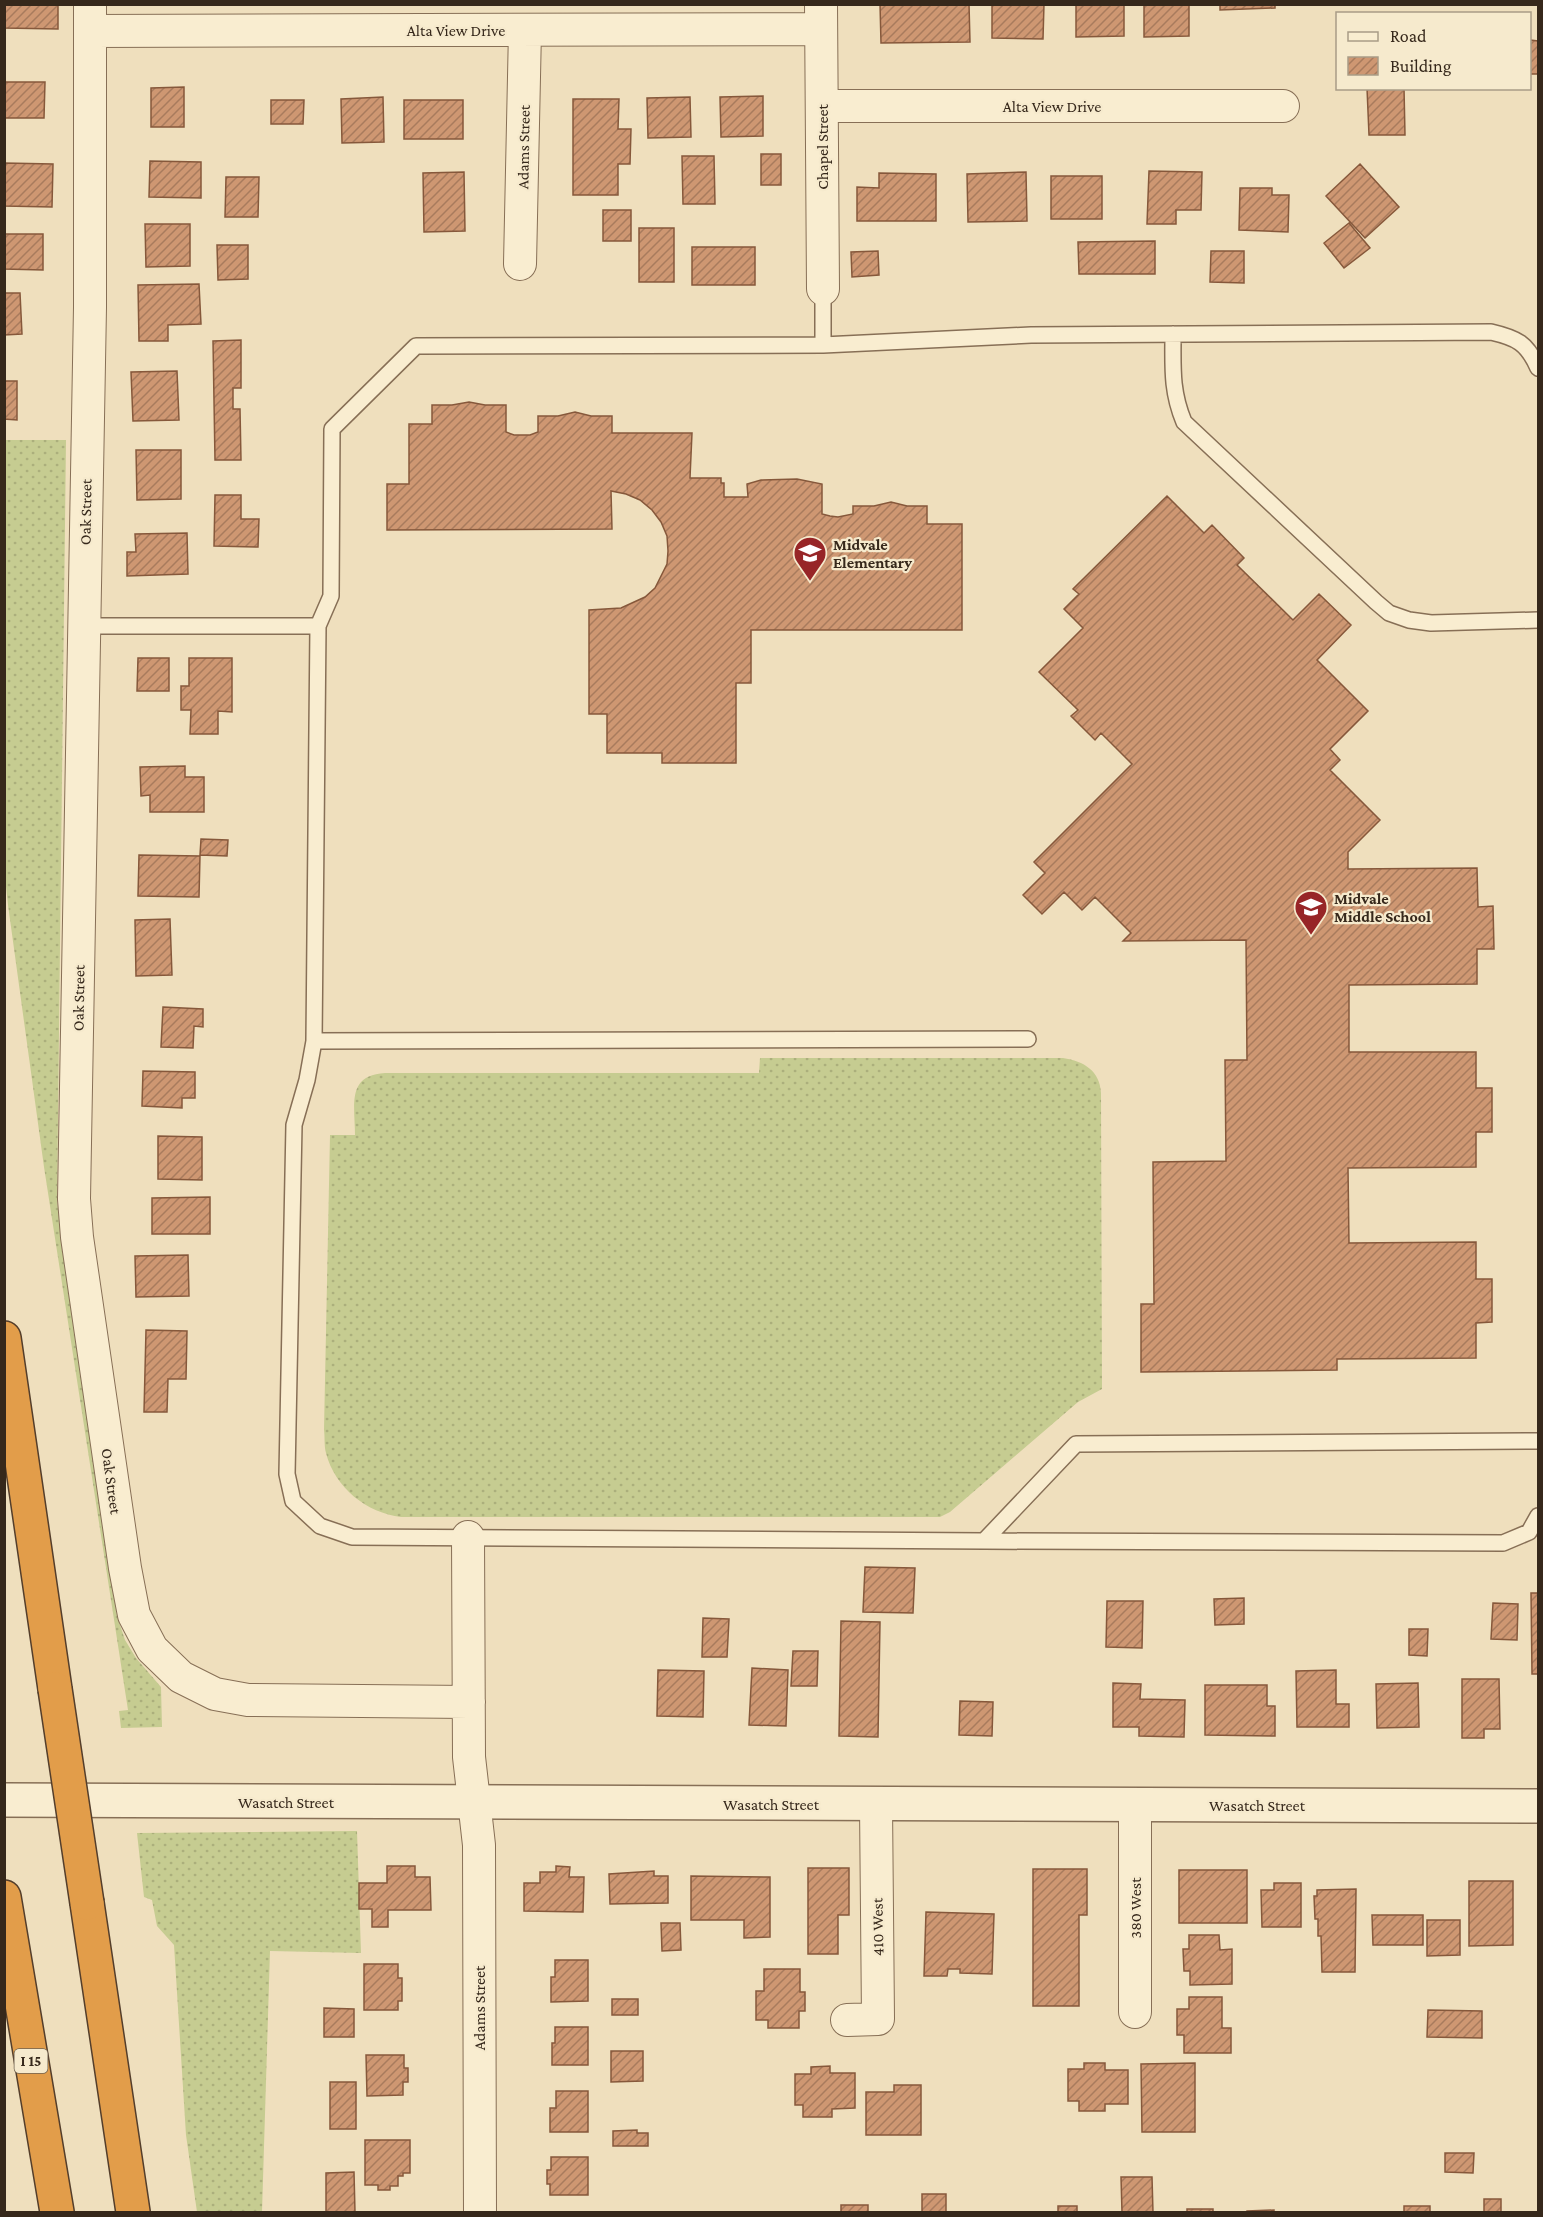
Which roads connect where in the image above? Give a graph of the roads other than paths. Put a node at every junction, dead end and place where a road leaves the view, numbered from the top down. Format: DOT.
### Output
graph roads {
  1 [pos="821,17"];
  2 [pos="90,18"];
  3 [pos="525,30"];
  4 [pos="822,106"];
  5 [pos="1283,106"];
  6 [pos="520,264"];
  7 [pos="823,289"];
  8 [pos="1173,334"];
  9 [pos="823,345"];
  10 [pos="1539,368"];
  11 [pos="1539,620"];
  12 [pos="83,626"];
  13 [pos="318,626"];
  14 [pos="1028,1039"];
  15 [pos="314,1041"];
  16 [pos="4,1338"];
  17 [pos="1539,1441"];
  18 [pos="1539,1516"];
  19 [pos="468,1537"];
  20 [pos="984,1541"];
  21 [pos="469,1702"];
  22 [pos="4,1800"];
  23 [pos="474,1803"];
  24 [pos="1135,1804"];
  25 [pos="876,1805"];
  26 [pos="1539,1806"];
  27 [pos="5,1903"];
  28 [pos="1135,2012"];
  29 [pos="847,2020"];
  30 [pos="57,2212"];
  31 [pos="133,2212"];
  32 [pos="480,2212"];
  1 -- 3 [label="street, Alta View Drive"];
  1 -- 4 [label="street, Chapel Street"];
  2 -- 3 [label="street, Alta View Drive"];
  2 -- 12 [label="street, Oak Street"];
  3 -- 6 [label="street, Adams Street"];
  4 -- 5 [label="street, Alta View Drive"];
  4 -- 7 [label="street, Chapel Street"];
  7 -- 9 [label="lane"];
  8 -- 9 [label="lane"];
  8 -- 10 [label="lane"];
  8 -- 11 [label="lane"];
  9 -- 13 [label="lane"];
  12 -- 13 [label="lane"];
  12 -- 21 [label="street, Oak Street"];
  13 -- 15 [label="lane"];
  14 -- 15 [label="lane"];
  15 -- 19 [label="lane"];
  16 -- 31 [label="highway, bridge"];
  17 -- 20 [label="lane"];
  18 -- 20 [label="lane"];
  19 -- 20 [label="lane"];
  19 -- 21 [label="street"];
  21 -- 23 [label="street"];
  22 -- 23 [label="street, Wasatch Street"];
  23 -- 25 [label="street, Wasatch Street"];
  23 -- 32 [label="street, Adams Street"];
  24 -- 25 [label="street, Wasatch Street"];
  24 -- 26 [label="street, Wasatch Street"];
  24 -- 28 [label="street, 380 West"];
  25 -- 29 [label="street, 410 West"];
  27 -- 30 [label="highway, I 15"];
}
